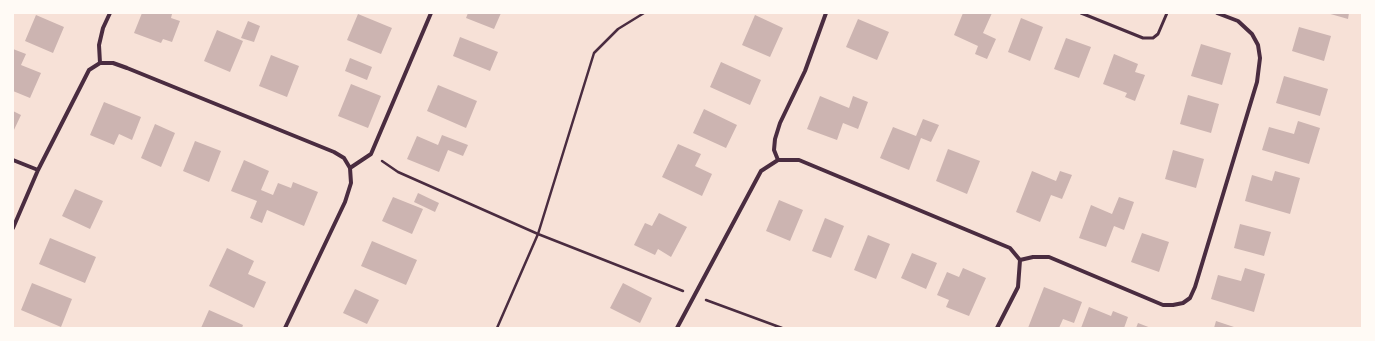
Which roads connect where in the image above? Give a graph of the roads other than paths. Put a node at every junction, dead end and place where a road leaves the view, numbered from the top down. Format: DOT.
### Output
graph roads {
  1 [pos="110,13"];
  2 [pos="431,13"];
  3 [pos="826,13"];
  4 [pos="1082,13"];
  5 [pos="1167,13"];
  6 [pos="1217,13"];
  7 [pos="100,63"];
  8 [pos="13,160"];
  9 [pos="778,160"];
  10 [pos="350,168"];
  11 [pos="38,170"];
  12 [pos="13,228"];
  13 [pos="1020,260"];
  14 [pos="285,328"];
  15 [pos="677,328"];
  16 [pos="997,328"];
  1 -- 7 [label="street"];
  2 -- 10 [label="street"];
  3 -- 9 [label="street"];
  4 -- 5 [label="lane"];
  6 -- 13 [label="street"];
  7 -- 10 [label="street"];
  7 -- 11 [label="street"];
  8 -- 11 [label="street"];
  9 -- 13 [label="street"];
  9 -- 15 [label="street"];
  10 -- 14 [label="street"];
  11 -- 12 [label="street"];
  13 -- 16 [label="street"];
}
